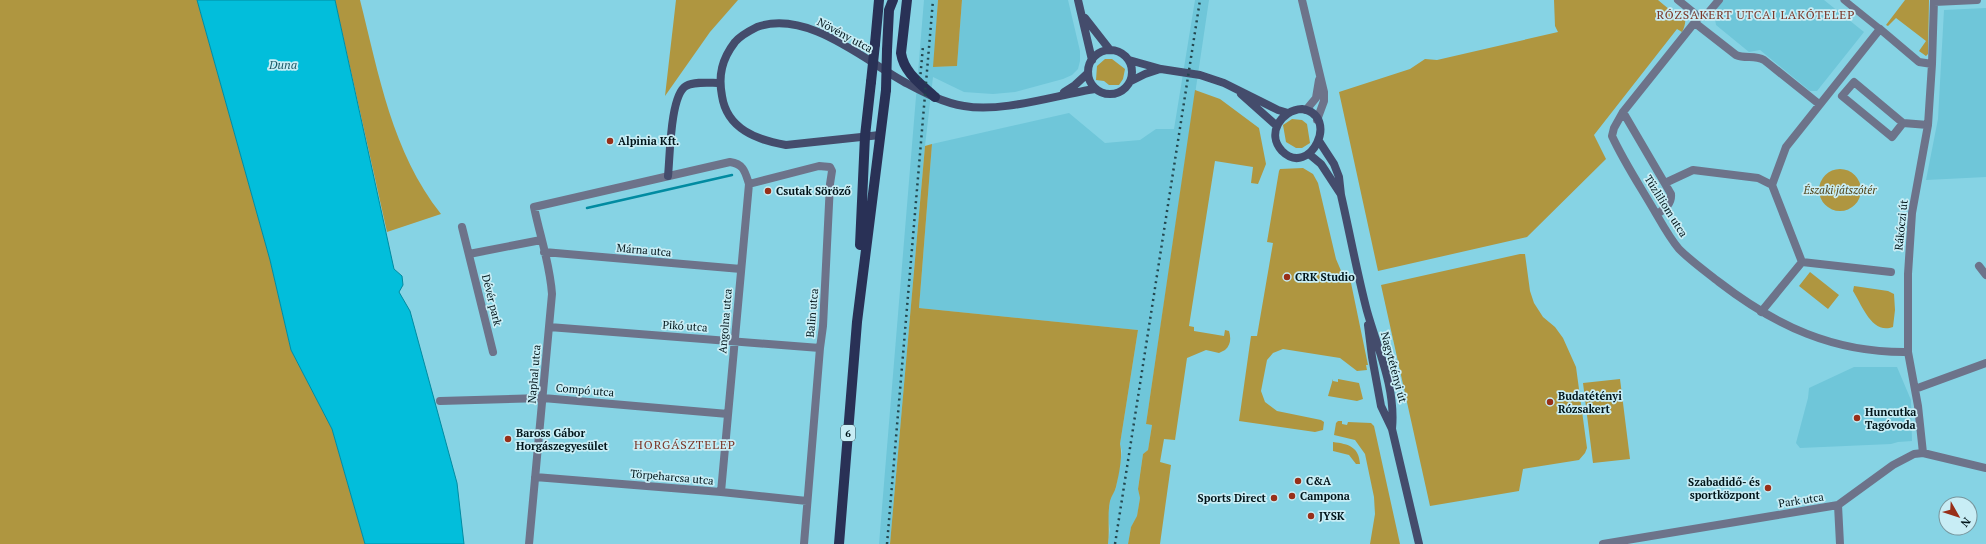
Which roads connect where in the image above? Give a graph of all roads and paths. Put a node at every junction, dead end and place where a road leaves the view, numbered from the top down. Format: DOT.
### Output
graph roads {
  1 [pos="879,0"];
  2 [pos="893,0"];
  3 [pos="907,0"];
  4 [pos="1078,0"];
  5 [pos="1302,0"];
  6 [pos="1678,0"];
  7 [pos="1719,0"];
  8 [pos="1844,0"];
  9 [pos="1977,0"];
  10 [pos="1934,1"];
  11 [pos="1082,14"];
  12 [pos="1697,20"];
  13 [pos="1880,29"];
  14 [pos="1110,50"];
  15 [pos="1092,60"];
  16 [pos="1129,60"];
  17 [pos="1932,64"];
  18 [pos="1161,69"];
  19 [pos="1319,71"];
  20 [pos="1088,72"];
  21 [pos="1131,81"];
  22 [pos="720,83"];
  23 [pos="1833,88"];
  24 [pos="1095,89"];
  25 [pos="1236,90"];
  26 [pos="1058,95"];
  27 [pos="1842,96"];
  28 [pos="935,97"];
  29 [pos="1819,104"];
  30 [pos="1306,110"];
  31 [pos="1623,112"];
  32 [pos="1288,113"];
  33 [pos="1317,120"];
  34 [pos="1903,123"];
  35 [pos="1928,125"];
  36 [pos="1277,126"];
  37 [pos="880,135"];
  38 [pos="865,136"];
  39 [pos="1319,141"];
  40 [pos="1309,154"];
  41 [pos="668,176"];
  42 [pos="1665,183"];
  43 [pos="748,184"];
  44 [pos="1772,186"];
  45 [pos="1341,195"];
  46 [pos="1657,214"];
  47 [pos="462,227"];
  48 [pos="541,240"];
  49 [pos="544,252"];
  50 [pos="469,254"];
  51 [pos="1802,262"];
  52 [pos="1979,266"];
  53 [pos="741,269"];
  54 [pos="1891,272"];
  55 [pos="1986,276"];
  56 [pos="1367,311"];
  57 [pos="1761,312"];
  58 [pos="857,322"];
  59 [pos="549,327"];
  60 [pos="734,341"];
  61 [pos="820,348"];
  62 [pos="493,352"];
  63 [pos="1908,352"];
  64 [pos="1986,363"];
  65 [pos="1915,389"];
  66 [pos="543,398"];
  67 [pos="440,401"];
  68 [pos="728,414"];
  69 [pos="1392,429"];
  70 [pos="1923,453"];
  71 [pos="1986,468"];
  72 [pos="536,477"];
  73 [pos="720,492"];
  74 [pos="807,501"];
  75 [pos="1838,505"];
  76 [pos="530,544"];
  77 [pos="804,544"];
  78 [pos="839,544"];
  79 [pos="1419,544"];
  80 [pos="1603,544"];
  81 [pos="1840,544"];
  1 -- 38 [label="main road, 6, bridge"];
  2 -- 37 [label="main road, 6, bridge"];
  3 -- 28 [label="main road"];
  4 -- 11 [label="main road"];
  5 -- 19 [label="street, Nagytétényi út"];
  6 -- 12 [label="street"];
  7 -- 12 [label="street, Tűzliliom utca"];
  8 -- 13 [label="street"];
  9 -- 10 [label="street"];
  10 -- 17 [label="street, Rákóczi út"];
  11 -- 14 [label="main road"];
  11 -- 15 [label="main road"];
  12 -- 29 [label="street"];
  12 -- 31 [label="street, Tűzliliom utca"];
  13 -- 17 [label="street"];
  13 -- 23 [label="street"];
  14 -- 15 [label="main road"];
  14 -- 16 [label="main road, Növény utca"];
  15 -- 20 [label="main road, Növény utca"];
  16 -- 18 [label="main road, Növény utca"];
  16 -- 21 [label="main road"];
  17 -- 35 [label="street, Rákóczi út"];
  18 -- 21 [label="main road, Növény utca"];
  18 -- 25 [label="main road, Növény utca"];
  19 -- 30 [label="street, Nagytétényi út"];
  19 -- 33 [label="street, Nagytétényi út"];
  20 -- 24 [label="main road"];
  20 -- 26 [label="main road, Növény utca"];
  21 -- 24 [label="main road, Növény utca"];
  22 -- 28 [label="main road, Növény utca"];
  22 -- 38 [label="main road, Növény utca"];
  22 -- 41 [label="main road"];
  23 -- 27 [label="street"];
  23 -- 29 [label="street"];
  24 -- 26 [label="main road, Növény utca"];
  25 -- 32 [label="main road, Növény utca"];
  25 -- 36 [label="main road, Növény utca"];
  26 -- 28 [label="main road, Növény utca"];
  27 -- 34 [label="street"];
  27 -- 34 [label="street"];
  29 -- 44 [label="street"];
  30 -- 32 [label="main road"];
  30 -- 33 [label="main road"];
  31 -- 42 [label="street"];
  31 -- 46 [label="street, Tűzliliom utca"];
  32 -- 36 [label="main road"];
  33 -- 39 [label="main road, Nagytétényi út"];
  34 -- 35 [label="street"];
  35 -- 63 [label="street, Rákóczi út"];
  36 -- 40 [label="main road"];
  37 -- 38 [label="main road, Növény utca"];
  37 -- 58 [label="main road, 6"];
  38 -- 58 [label="main road, 6"];
  39 -- 40 [label="main road"];
  39 -- 45 [label="main road, Nagytétényi út"];
  40 -- 45 [label="main road, Nagytétényi út"];
  41 -- 43 [label="street, Angolna utca"];
  41 -- 48 [label="street, Naphal utca"];
  42 -- 44 [label="street"];
  42 -- 46 [label="street"];
  43 -- 53 [label="street, Angolna utca"];
  43 -- 61 [label="street, Balin utca"];
  44 -- 51 [label="street"];
  45 -- 56 [label="main road, Nagytétényi út"];
  46 -- 57 [label="street, Tűzliliom utca"];
  47 -- 50 [label="street, Dévér park"];
  48 -- 49 [label="street, Naphal utca"];
  48 -- 50 [label="street"];
  49 -- 53 [label="street, Márna utca"];
  49 -- 59 [label="street, Naphal utca"];
  50 -- 62 [label="street, Dévér park"];
  51 -- 54 [label="street"];
  51 -- 57 [label="street"];
  52 -- 55 [label="street"];
  53 -- 60 [label="street, Angolna utca"];
  56 -- 69 [label="main road, Nagytétényi út"];
  56 -- 69 [label="main road, Nagytétényi út"];
  57 -- 63 [label="street, Tűzliliom utca"];
  58 -- 78 [label="main road, 6"];
  59 -- 60 [label="street, Pikó utca"];
  59 -- 66 [label="street, Naphal utca"];
  60 -- 61 [label="street, Pikó utca"];
  60 -- 68 [label="street, Angolna utca"];
  61 -- 74 [label="street, Balin utca"];
  63 -- 65 [label="street, Rákóczi út"];
  64 -- 65 [label="street"];
  65 -- 70 [label="street, Rákóczi út"];
  66 -- 67 [label="street, Compó utca"];
  66 -- 68 [label="street, Compó utca"];
  66 -- 72 [label="street, Naphal utca"];
  68 -- 73 [label="street, Angolna utca"];
  69 -- 79 [label="main road, Nagytétényi út"];
  70 -- 71 [label="street"];
  70 -- 75 [label="street, Park utca"];
  72 -- 73 [label="street, Törpeharcsa utca"];
  72 -- 76 [label="street, Naphal utca"];
  73 -- 74 [label="street, Törpeharcsa utca"];
  74 -- 77 [label="street, Balin utca"];
  75 -- 80 [label="street, Park utca"];
  75 -- 81 [label="street"];
}
